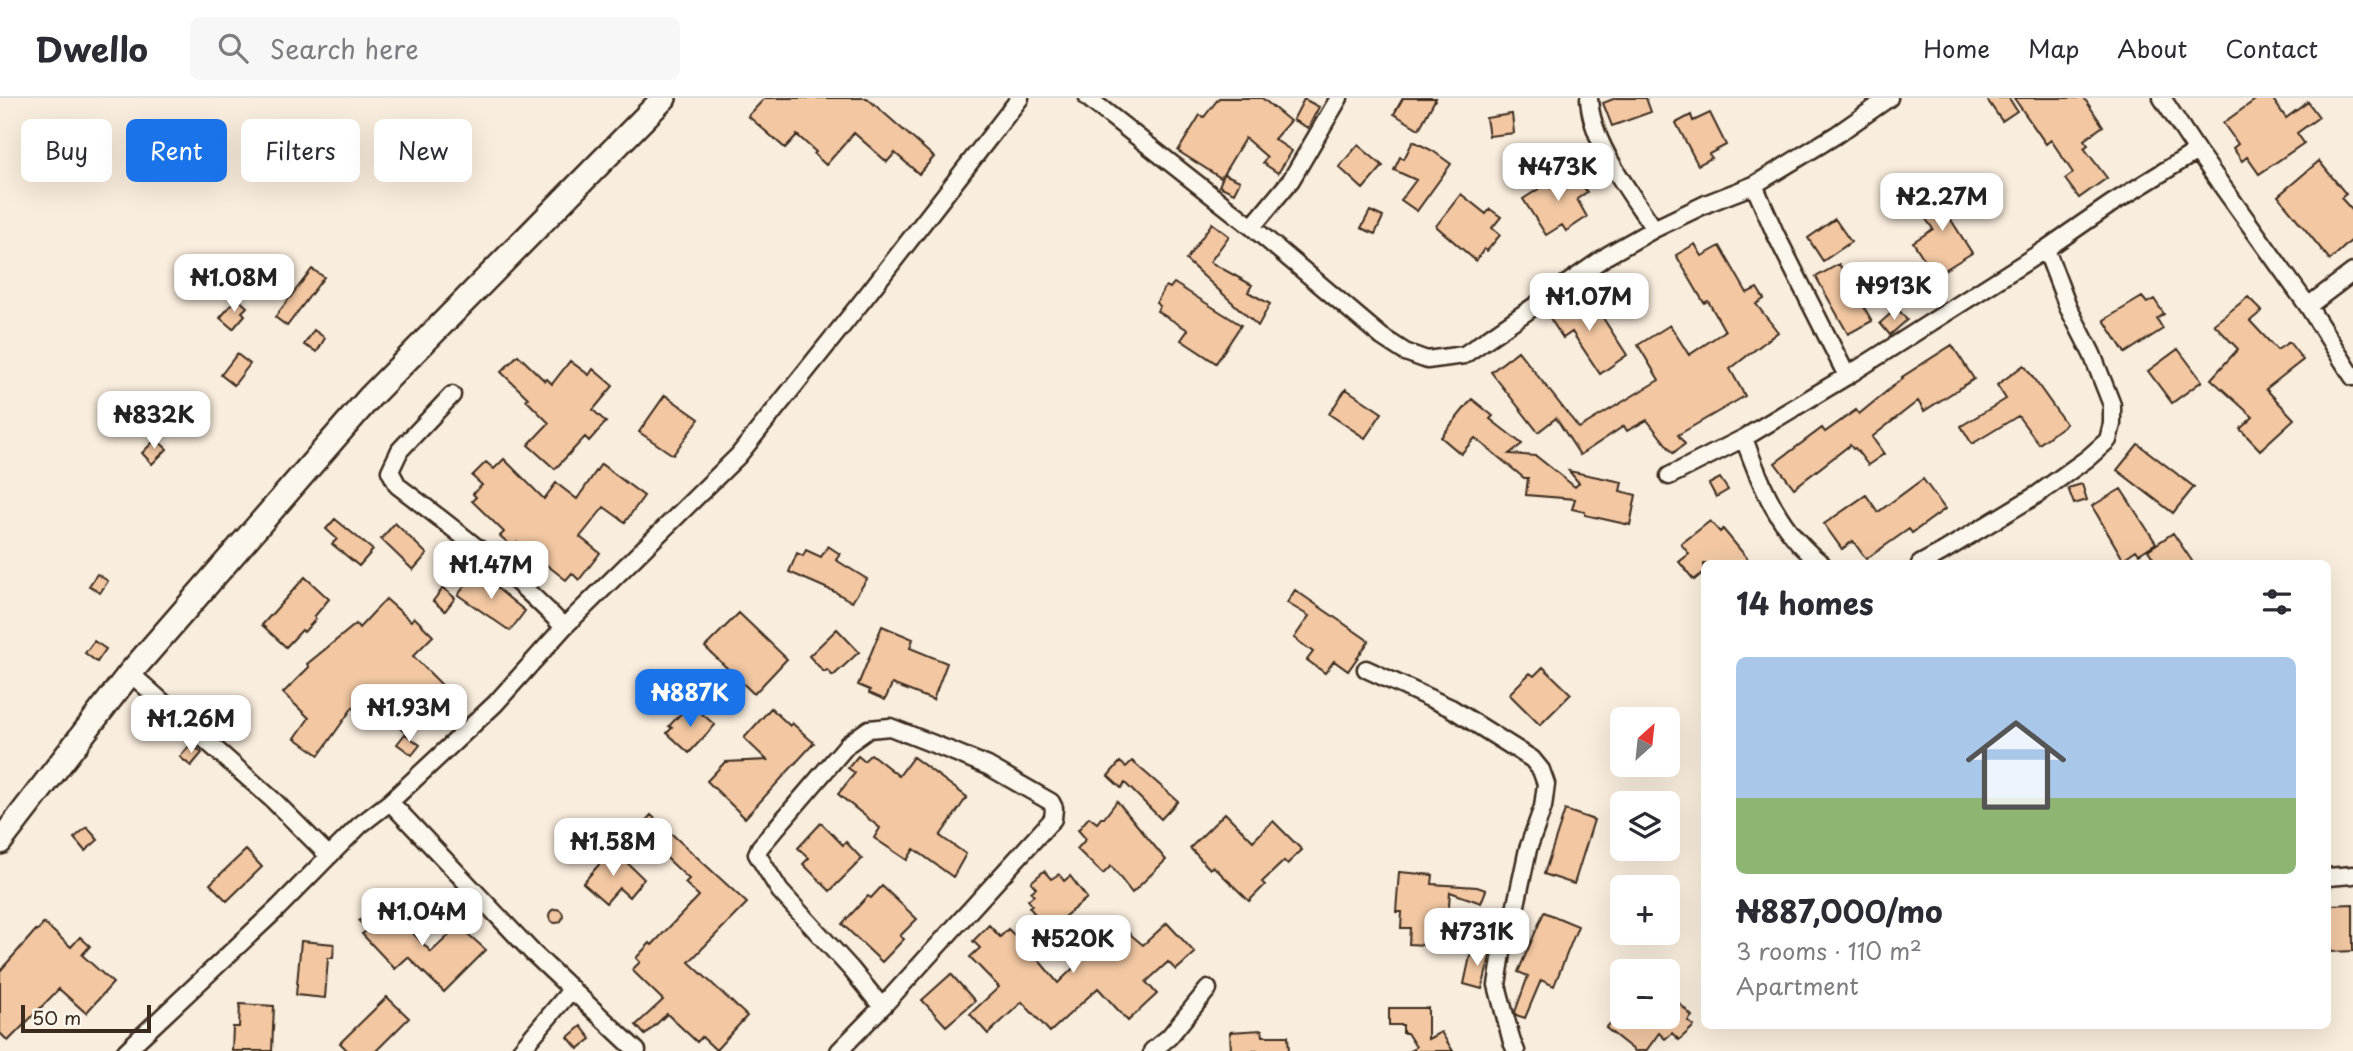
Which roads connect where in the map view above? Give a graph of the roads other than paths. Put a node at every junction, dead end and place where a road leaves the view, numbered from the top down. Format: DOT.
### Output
graph roads {
  1 [pos="664,98"];
  2 [pos="1020,98"];
  3 [pos="1088,98"];
  4 [pos="1339,98"];
  5 [pos="1589,98"];
  6 [pos="1889,98"];
  7 [pos="2162,98"];
  8 [pos="2197,151"];
  9 [pos="1754,185"];
  10 [pos="1252,227"];
  11 [pos="1654,229"];
  12 [pos="2046,249"];
  13 [pos="2353,272"];
  14 [pos="2308,306"];
  15 [pos="1847,376"];
  16 [pos="2353,377"];
  17 [pos="452,395"];
  18 [pos="1744,438"];
  19 [pos="1669,476"];
  20 [pos="1817,560"];
  21 [pos="1927,560"];
  22 [pos="564,627"];
  23 [pos="1366,669"];
  24 [pos="130,673"];
  25 [pos="390,802"];
  26 [pos="0,842"];
  27 [pos="329,856"];
  28 [pos="2353,875"];
  29 [pos="2331,877"];
  30 [pos="572,989"];
  31 [pos="1208,989"];
  32 [pos="883,1007"];
  33 [pos="126,1051"];
  34 [pos="520,1051"];
  35 [pos="637,1051"];
  36 [pos="839,1051"];
  37 [pos="1152,1051"];
  38 [pos="1516,1051"];
  1 -- 24 [label="main road"];
  2 -- 22 [label="street"];
  3 -- 10 [label="street"];
  4 -- 10 [label="street"];
  5 -- 11 [label="street"];
  6 -- 9 [label="street"];
  7 -- 8 [label="street"];
  8 -- 12 [label="street"];
  8 -- 14 [label="street"];
  9 -- 11 [label="street"];
  9 -- 15 [label="street"];
  10 -- 11 [label="street"];
  12 -- 15 [label="street"];
  12 -- 21 [label="street"];
  13 -- 14 [label="street"];
  14 -- 16 [label="street"];
  15 -- 18 [label="street"];
  17 -- 22 [label="street"];
  18 -- 19 [label="street"];
  18 -- 20 [label="street"];
  22 -- 25 [label="street"];
  23 -- 38 [label="street"];
  24 -- 26 [label="main road"];
  24 -- 27 [label="street"];
  25 -- 27 [label="street"];
  25 -- 30 [label="street"];
  27 -- 33 [label="street"];
  28 -- 29 [label="street"];
  30 -- 34 [label="street"];
  30 -- 35 [label="street"];
  31 -- 37 [label="street"];
  32 -- 32 [label="street"];
  32 -- 36 [label="street"];
}
